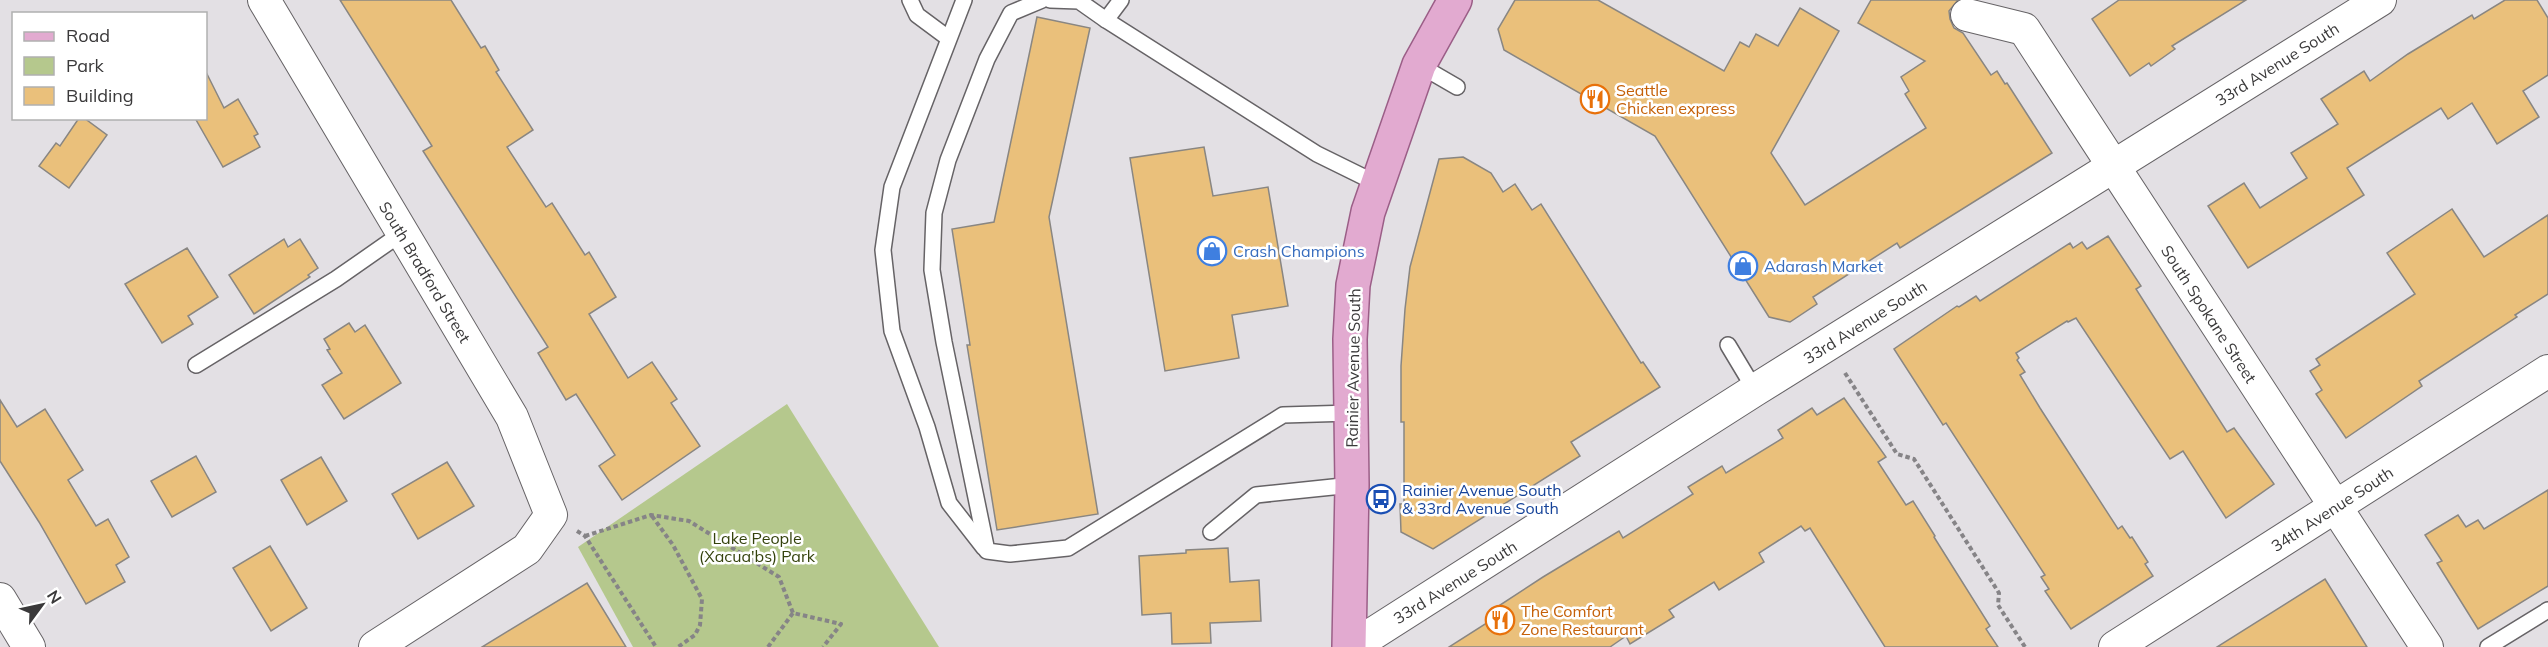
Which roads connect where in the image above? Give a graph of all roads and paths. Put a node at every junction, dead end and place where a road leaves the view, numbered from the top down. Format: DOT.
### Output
graph roads {
  1 [pos="264,0"];
  2 [pos="910,0"];
  3 [pos="964,0"];
  4 [pos="1042,0"];
  5 [pos="1050,0"];
  6 [pos="1121,0"];
  7 [pos="1455,0"];
  8 [pos="2380,0"];
  9 [pos="1967,15"];
  10 [pos="1106,20"];
  11 [pos="948,38"];
  12 [pos="1419,65"];
  13 [pos="1457,87"];
  14 [pos="2112,166"];
  15 [pos="1378,184"];
  16 [pos="402,233"];
  17 [pos="1728,345"];
  18 [pos="196,365"];
  19 [pos="2548,371"];
  20 [pos="1845,372"];
  21 [pos="1755,390"];
  22 [pos="1351,413"];
  23 [pos="1352,485"];
  24 [pos="2336,507"];
  25 [pos="551,515"];
  26 [pos="651,515"];
  27 [pos="1211,532"];
  28 [pos="585,536"];
  29 [pos="987,552"];
  30 [pos="0,599"];
  31 [pos="2548,610"];
  32 [pos="793,613"];
  33 [pos="29,647"];
  34 [pos="375,647"];
  35 [pos="656,647"];
  36 [pos="678,647"];
  37 [pos="768,647"];
  38 [pos="824,647"];
  39 [pos="1351,647"];
  40 [pos="2025,647"];
  41 [pos="2115,647"];
  42 [pos="2427,647"];
  43 [pos="2488,647"];
  1 -- 16 [label="street, South Bradford Street"];
  2 -- 11 [label="lane"];
  3 -- 11 [label="lane"];
  4 -- 29 [label="lane"];
  5 -- 10 [label="lane"];
  6 -- 10 [label="lane"];
  7 -- 12 [label="main road, Rainier Avenue South"];
  8 -- 14 [label="street, 33rd Avenue South"];
  9 -- 14 [label="street, South Spokane Street"];
  10 -- 15 [label="lane"];
  11 -- 29 [label="lane"];
  12 -- 13 [label="lane"];
  12 -- 15 [label="main road, Rainier Avenue South"];
  14 -- 21 [label="street, 33rd Avenue South"];
  14 -- 24 [label="street, South Spokane Street"];
  15 -- 22 [label="main road, Rainier Avenue South"];
  16 -- 18 [label="lane"];
  16 -- 25 [label="street, South Bradford Street"];
  17 -- 21 [label="lane"];
  19 -- 24 [label="street, 34th Avenue South"];
  20 -- 40 [label="path"];
  21 -- 39 [label="street, 33rd Avenue South"];
  22 -- 23 [label="main road, Rainier Avenue South"];
  22 -- 29 [label="lane"];
  23 -- 27 [label="lane"];
  23 -- 39 [label="main road, Rainier Avenue South"];
  24 -- 41 [label="street, 34th Avenue South"];
  24 -- 42 [label="street, South Spokane Street"];
  25 -- 28 [label="path"];
  25 -- 34 [label="street"];
  26 -- 28 [label="path"];
  26 -- 32 [label="path"];
  26 -- 36 [label="path"];
  28 -- 35 [label="path"];
  30 -- 33 [label="street"];
  31 -- 43 [label="lane"];
  32 -- 37 [label="path"];
  32 -- 38 [label="path"];
}
